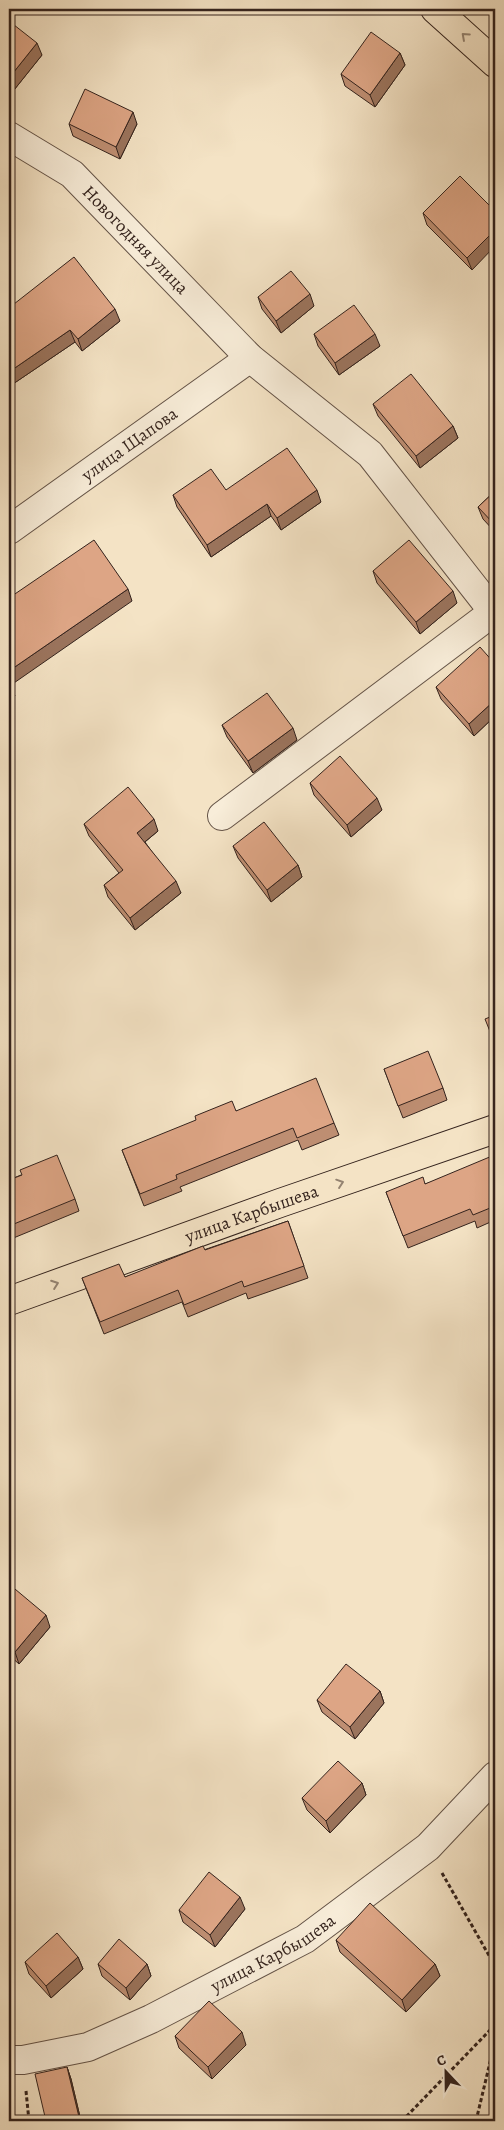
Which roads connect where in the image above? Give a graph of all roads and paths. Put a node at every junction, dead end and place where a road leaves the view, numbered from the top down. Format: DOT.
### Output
graph roads {
  1 [pos="435,9"];
  2 [pos="495,63"];
  3 [pos="9,136"];
  4 [pos="250,358"];
  5 [pos="9,530"];
  6 [pos="494,614"];
  7 [pos="222,816"];
  8 [pos="495,1129"];
  9 [pos="9,1301"];
  10 [pos="495,1776"];
  11 [pos="428,1847"];
  12 [pos="495,1966"];
  13 [pos="495,2001"];
  14 [pos="494,2026"];
  15 [pos="9,2060"];
  16 [pos="402,2121"];
  17 [pos="476,2121"];
  2 -- 1 [label="main road, one-way"];
  3 -- 4 [label="street, Новогодняя улица"];
  4 -- 5 [label="street, улица Щапова"];
  4 -- 6 [label="street, Новогодняя улица"];
  6 -- 7 [label="street"];
  9 -- 8 [label="main road, улица Карбышева, one-way"];
  10 -- 11 [label="street, улица Карбышева"];
  11 -- 12 [label="path"];
  11 -- 15 [label="street, улица Карбышева"];
  13 -- 14 [label="path"];
  14 -- 16 [label="path"];
  14 -- 17 [label="path"];
}
